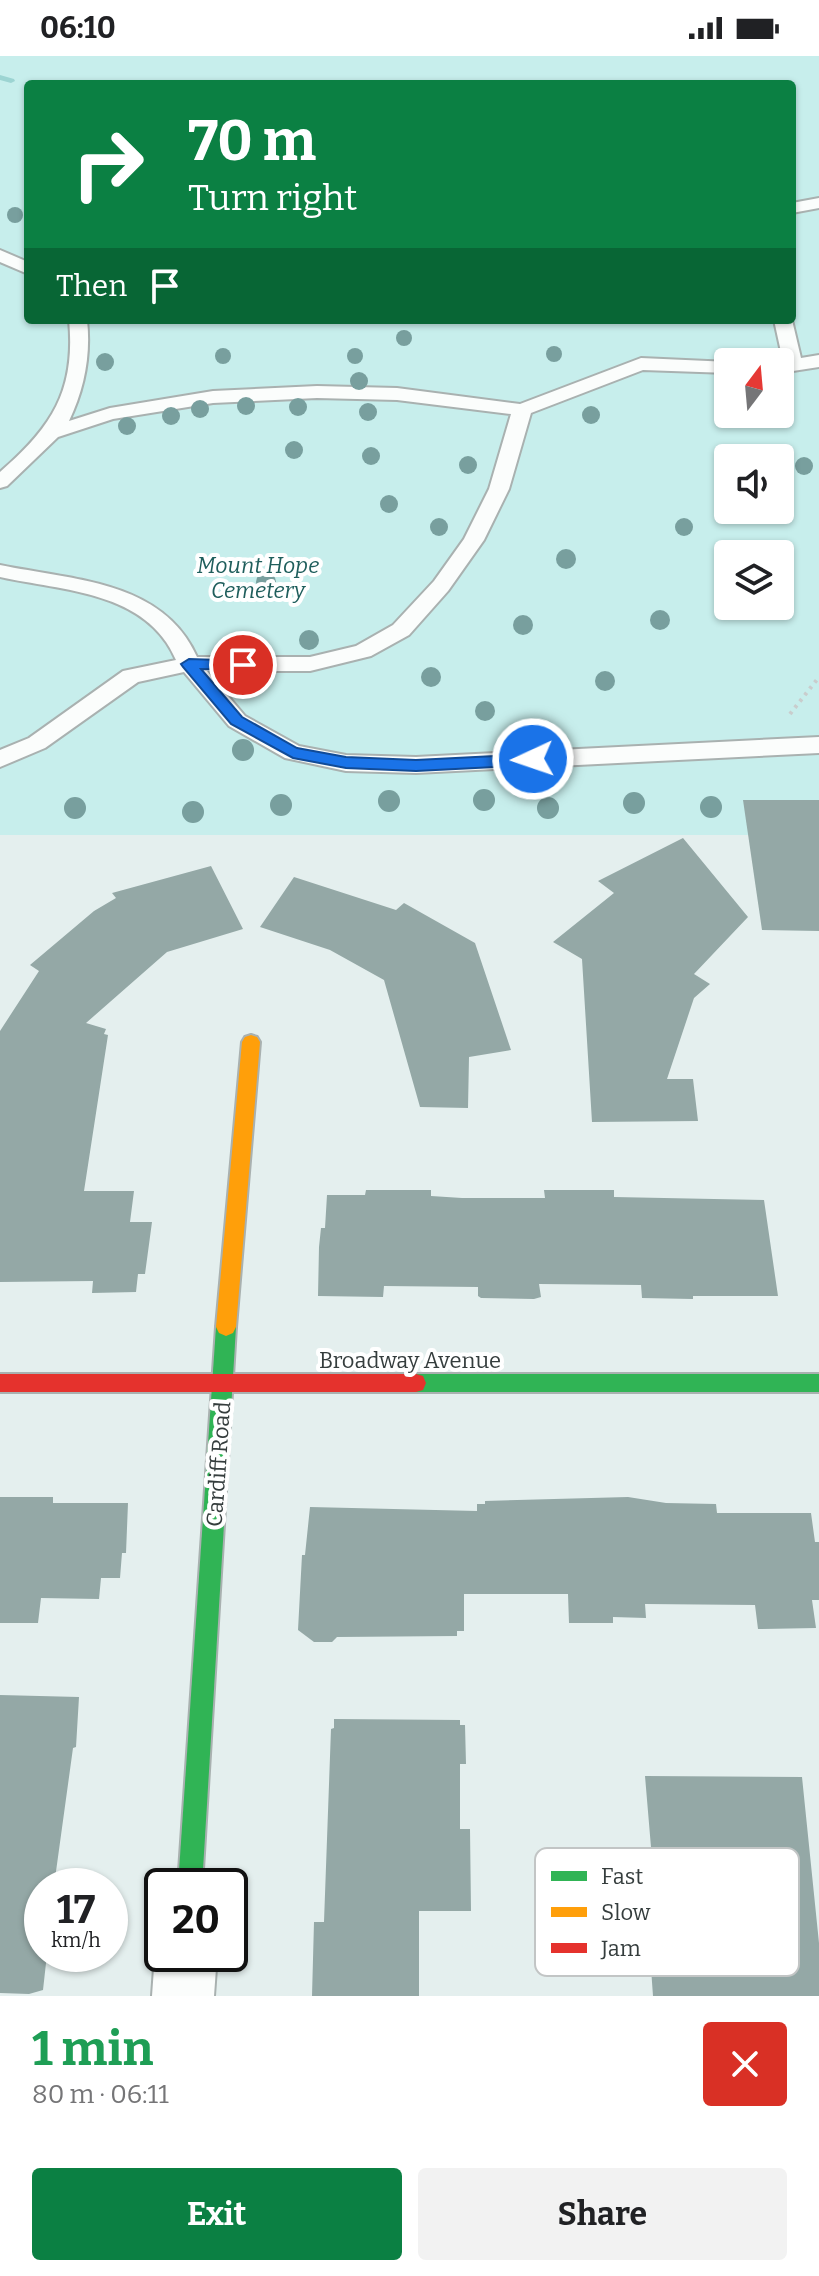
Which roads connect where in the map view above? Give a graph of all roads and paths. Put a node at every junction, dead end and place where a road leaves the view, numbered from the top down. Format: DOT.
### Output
graph roads {
  1 [pos="819,203"];
  2 [pos="796,207"];
  3 [pos="0,255"];
  4 [pos="24,267"];
  5 [pos="78,324"];
  6 [pos="783,324"];
  7 [pos="785,348"];
  8 [pos="819,361"];
  9 [pos="794,366"];
  10 [pos="714,367"];
  11 [pos="522,410"];
  12 [pos="52,433"];
  13 [pos="0,482"];
  14 [pos="0,571"];
  15 [pos="189,664"];
  16 [pos="819,745"];
  17 [pos="0,759"];
  18 [pos="251,1042"];
  19 [pos="0,1383"];
  20 [pos="223,1383"];
  21 [pos="819,1383"];
  22 [pos="191,1868"];
  23 [pos="185,1972"];
  24 [pos="183,1996"];
  1 -- 2 [label="lane"];
  3 -- 4 [label="lane"];
  5 -- 12 [label="lane"];
  6 -- 7 [label="lane"];
  8 -- 9 [label="lane"];
  10 -- 11 [label="lane"];
  11 -- 12 [label="lane"];
  11 -- 15 [label="lane"];
  12 -- 13 [label="lane"];
  14 -- 15 [label="lane"];
  15 -- 16 [label="lane"];
  15 -- 17 [label="lane"];
  18 -- 20 [label="street, Cardiff Road"];
  19 -- 20 [label="street, Broadway Avenue"];
  20 -- 21 [label="street, Broadway Avenue"];
  20 -- 22 [label="street, Cardiff Road"];
  23 -- 24 [label="street"];
}
